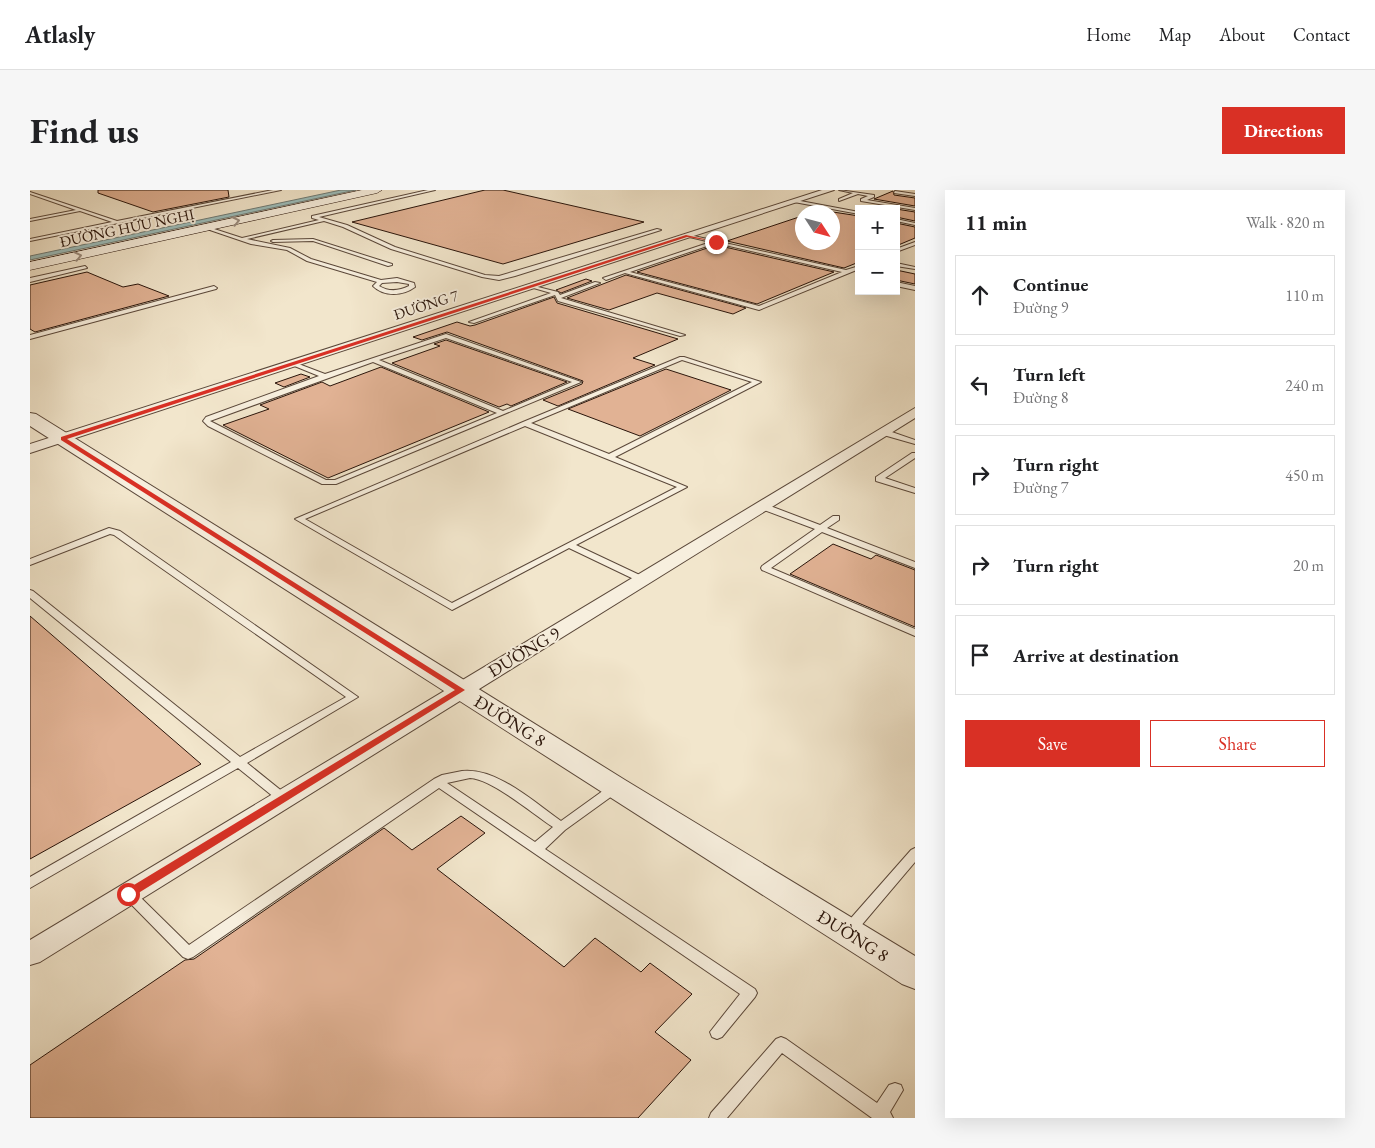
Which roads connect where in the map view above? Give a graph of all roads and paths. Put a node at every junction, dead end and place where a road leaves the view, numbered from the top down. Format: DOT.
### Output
graph roads {
  1 [pos="378,190"];
  2 [pos="433,190"];
  3 [pos="830,190"];
  4 [pos="841,190"];
  5 [pos="896,192"];
  6 [pos="30,193"];
  7 [pos="283,193"];
  8 [pos="859,193"];
  9 [pos="915,196"];
  10 [pos="840,200"];
  11 [pos="795,201"];
  12 [pos="915,209"];
  13 [pos="80,210"];
  14 [pos="855,212"];
  15 [pos="318,218"];
  16 [pos="30,220"];
  17 [pos="326,220"];
  18 [pos="900,221"];
  19 [pos="116,223"];
  20 [pos="915,224"];
  21 [pos="206,228"];
  22 [pos="659,230"];
  23 [pos="687,235"];
  24 [pos="234,236"];
  25 [pos="242,239"];
  26 [pos="30,240"];
  27 [pos="716,242"];
  28 [pos="915,243"];
  29 [pos="30,250"];
  30 [pos="898,250"];
  31 [pos="390,265"];
  32 [pos="900,265"];
  33 [pos="30,266"];
  34 [pos="85,267"];
  35 [pos="915,268"];
  36 [pos="855,269"];
  37 [pos="624,272"];
  38 [pos="847,272"];
  39 [pos="606,278"];
  40 [pos="30,280"];
  41 [pos="381,282"];
  42 [pos="597,283"];
  43 [pos="900,285"];
  44 [pos="532,286"];
  45 [pos="214,288"];
  46 [pos="915,288"];
  47 [pos="557,295"];
  48 [pos="472,322"];
  49 [pos="682,335"];
  50 [pos="30,337"];
  51 [pos="373,360"];
  52 [pos="294,364"];
  53 [pos="325,376"];
  54 [pos="915,412"];
  55 [pos="503,413"];
  56 [pos="30,418"];
  57 [pos="525,423"];
  58 [pos="884,432"];
  59 [pos="63,438"];
  60 [pos="915,442"];
  61 [pos="30,449"];
  62 [pos="915,455"];
  63 [pos="609,457"];
  64 [pos="915,491"];
  65 [pos="762,506"];
  66 [pos="836,518"];
  67 [pos="820,528"];
  68 [pos="569,545"];
  69 [pos="30,562"];
  70 [pos="915,565"];
  71 [pos="643,580"];
  72 [pos="30,593"];
  73 [pos="915,633"];
  74 [pos="461,690"];
  75 [pos="241,763"];
  76 [pos="438,782"];
  77 [pos="615,788"];
  78 [pos="284,799"];
  79 [pos="561,827"];
  80 [pos="536,849"];
  81 [pos="914,857"];
  82 [pos="30,883"];
  83 [pos="128,894"];
  84 [pos="847,932"];
  85 [pos="30,954"];
  86 [pos="915,974"];
  87 [pos="717,1032"];
  88 [pos="895,1090"];
  89 [pos="882,1116"];
  90 [pos="717,1118"];
  21 -- 1 [label="main road, ĐƯỜNG HỮU NGHỊ, one-way"];
  2 -- 15 [label="lane"];
  3 -- 11 [label="street, ĐƯỜNG 7"];
  4 -- 8 [label="lane"];
  5 -- 9 [label="lane"];
  6 -- 13 [label="lane"];
  7 -- 19 [label="lane"];
  7 -- 29 [label="main road, ĐƯỜNG HỮU NGHỊ"];
  8 -- 10 [label="lane"];
  8 -- 12 [label="lane"];
  11 -- 14 [label="lane"];
  11 -- 23 [label="street, ĐƯỜNG 7"];
  13 -- 16 [label="lane"];
  13 -- 19 [label="lane"];
  15 -- 17 [label="lane"];
  15 -- 24 [label="lane"];
  17 -- 22 [label="lane"];
  17 -- 25 [label="lane"];
  18 -- 20 [label="lane"];
  19 -- 26 [label="lane"];
  21 -- 24 [label="lane"];
  33 -- 21 [label="main road, ĐƯỜNG HỮU NGHỊ, one-way"];
  23 -- 27 [label="lane"];
  23 -- 44 [label="street, ĐƯỜNG 7"];
  24 -- 25 [label="lane"];
  25 -- 31 [label="lane"];
  25 -- 41 [label="lane"];
  27 -- 37 [label="lane"];
  27 -- 38 [label="lane"];
  28 -- 30 [label="lane"];
  32 -- 35 [label="lane"];
  34 -- 40 [label="lane"];
  36 -- 38 [label="lane"];
  37 -- 38 [label="lane"];
  37 -- 39 [label="lane"];
  41 -- 41 [label="lane"];
  42 -- 47 [label="lane"];
  43 -- 46 [label="lane"];
  44 -- 47 [label="lane"];
  44 -- 52 [label="street, ĐƯỜNG 7"];
  45 -- 50 [label="lane"];
  47 -- 48 [label="lane"];
  47 -- 49 [label="lane"];
  51 -- 53 [label="lane"];
  51 -- 55 [label="lane"];
  51 -- 55 [label="lane"];
  52 -- 53 [label="lane"];
  52 -- 59 [label="street, ĐƯỜNG 7"];
  53 -- 55 [label="lane"];
  54 -- 58 [label="street, ĐƯỜNG 9"];
  56 -- 59 [label="street, ĐƯỜNG 8"];
  57 -- 63 [label="lane"];
  57 -- 63 [label="lane"];
  57 -- 68 [label="lane"];
  58 -- 60 [label="lane"];
  58 -- 65 [label="street, ĐƯỜNG 9"];
  59 -- 61 [label="street, ĐƯỜNG 7"];
  59 -- 74 [label="street, ĐƯỜNG 8"];
  62 -- 64 [label="lane"];
  63 -- 68 [label="lane"];
  65 -- 67 [label="lane"];
  65 -- 71 [label="street, ĐƯỜNG 9"];
  66 -- 67 [label="lane"];
  67 -- 70 [label="lane"];
  67 -- 73 [label="lane"];
  68 -- 71 [label="lane"];
  69 -- 75 [label="lane"];
  71 -- 74 [label="street, ĐƯỜNG 9"];
  72 -- 75 [label="lane"];
  74 -- 77 [label="street, ĐƯỜNG 8"];
  74 -- 78 [label="street, ĐƯỜNG 9"];
  75 -- 78 [label="lane"];
  75 -- 82 [label="lane"];
  76 -- 79 [label="lane"];
  76 -- 80 [label="lane"];
  76 -- 83 [label="lane"];
  77 -- 79 [label="lane"];
  77 -- 84 [label="street, ĐƯỜNG 8"];
  78 -- 83 [label="street, ĐƯỜNG 9"];
  79 -- 80 [label="lane"];
  80 -- 87 [label="lane"];
  81 -- 84 [label="lane"];
  83 -- 85 [label="street, ĐƯỜNG 9"];
  84 -- 86 [label="street, ĐƯỜNG 8"];
  88 -- 89 [label="lane"];
  89 -- 90 [label="lane"];
}
